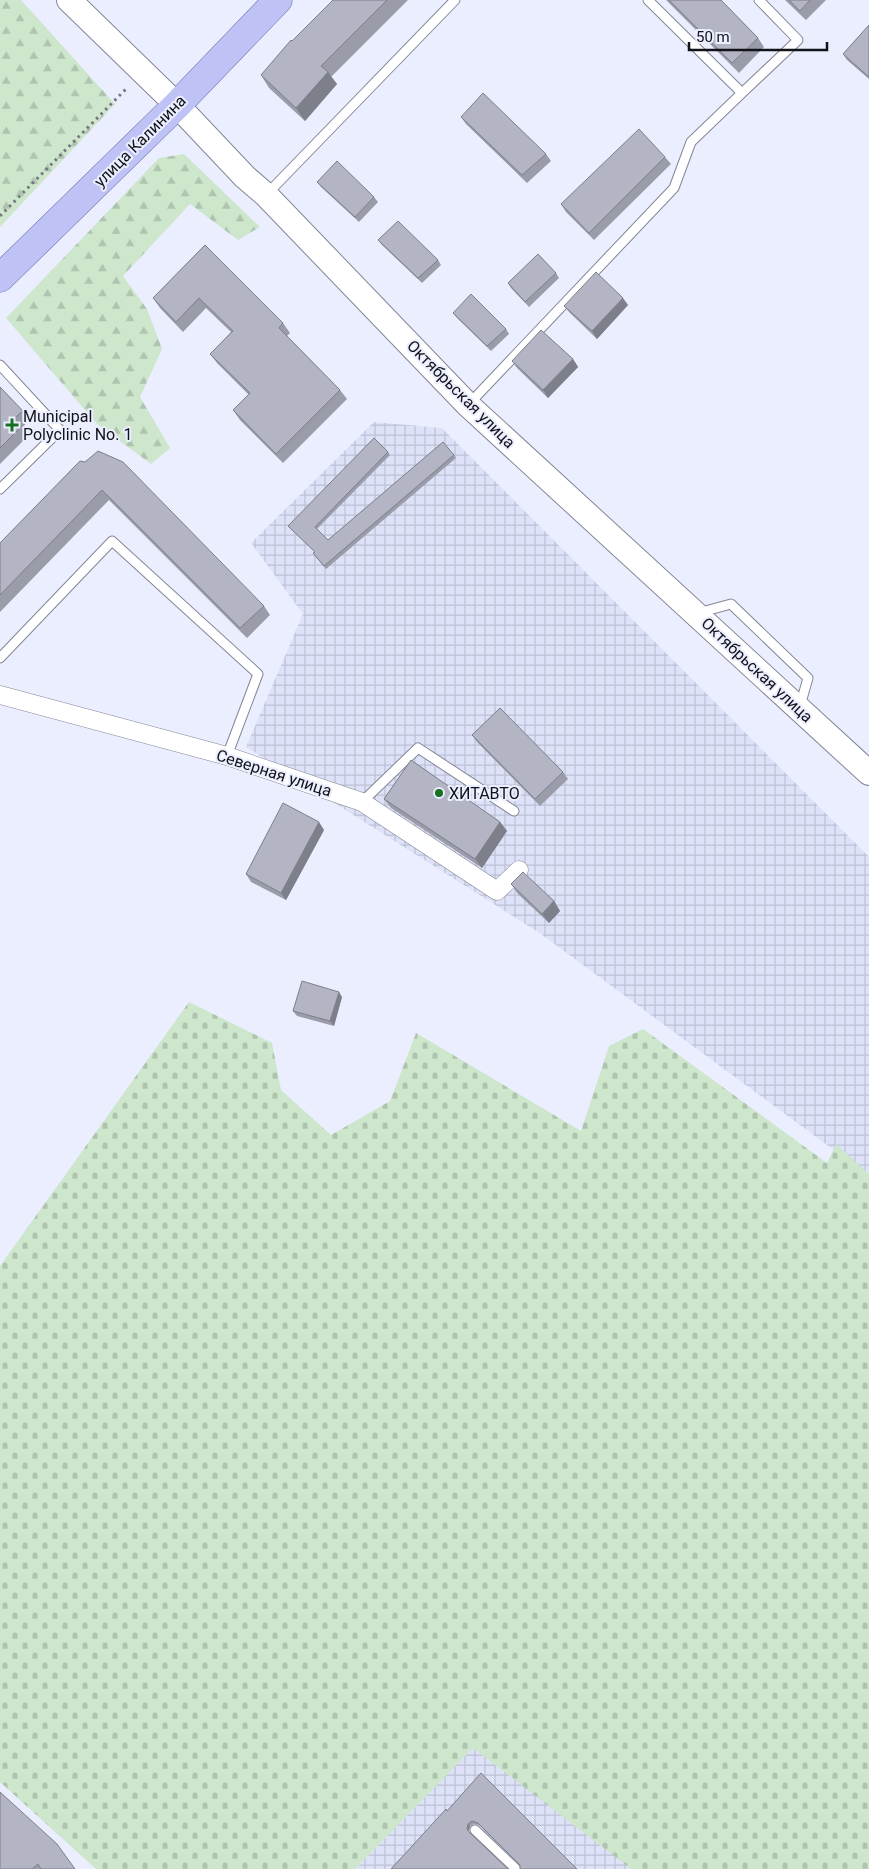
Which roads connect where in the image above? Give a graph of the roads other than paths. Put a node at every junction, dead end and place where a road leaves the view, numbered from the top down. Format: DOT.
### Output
graph roads {
  1 [pos="278,0"];
  2 [pos="455,0"];
  3 [pos="648,0"];
  4 [pos="759,0"];
  5 [pos="77,5"];
  6 [pos="742,93"];
  7 [pos="177,105"];
  8 [pos="266,195"];
  9 [pos="0,278"];
  10 [pos="0,365"];
  11 [pos="468,405"];
  12 [pos="0,489"];
  13 [pos="0,658"];
  14 [pos="0,695"];
  15 [pos="227,756"];
  16 [pos="869,772"];
  17 [pos="362,802"];
  18 [pos="514,811"];
  19 [pos="519,870"];
  20 [pos="475,1830"];
  21 [pos="516,1869"];
  1 -- 7 [label="main road, улица Калинина"];
  2 -- 8 [label="lane"];
  3 -- 6 [label="lane"];
  4 -- 6 [label="lane"];
  5 -- 7 [label="main road, Октябрьская улица"];
  6 -- 11 [label="lane"];
  7 -- 8 [label="main road, Октябрьская улица"];
  7 -- 9 [label="main road, улица Калинина"];
  8 -- 11 [label="main road, Октябрьская улица"];
  10 -- 12 [label="lane"];
  11 -- 16 [label="main road, Октябрьская улица"];
  13 -- 15 [label="lane"];
  14 -- 15 [label="street, Северная улица"];
  15 -- 17 [label="street, Северная улица"];
  17 -- 18 [label="lane"];
  17 -- 19 [label="street, Северная улица"];
  20 -- 21 [label="lane"];
}
